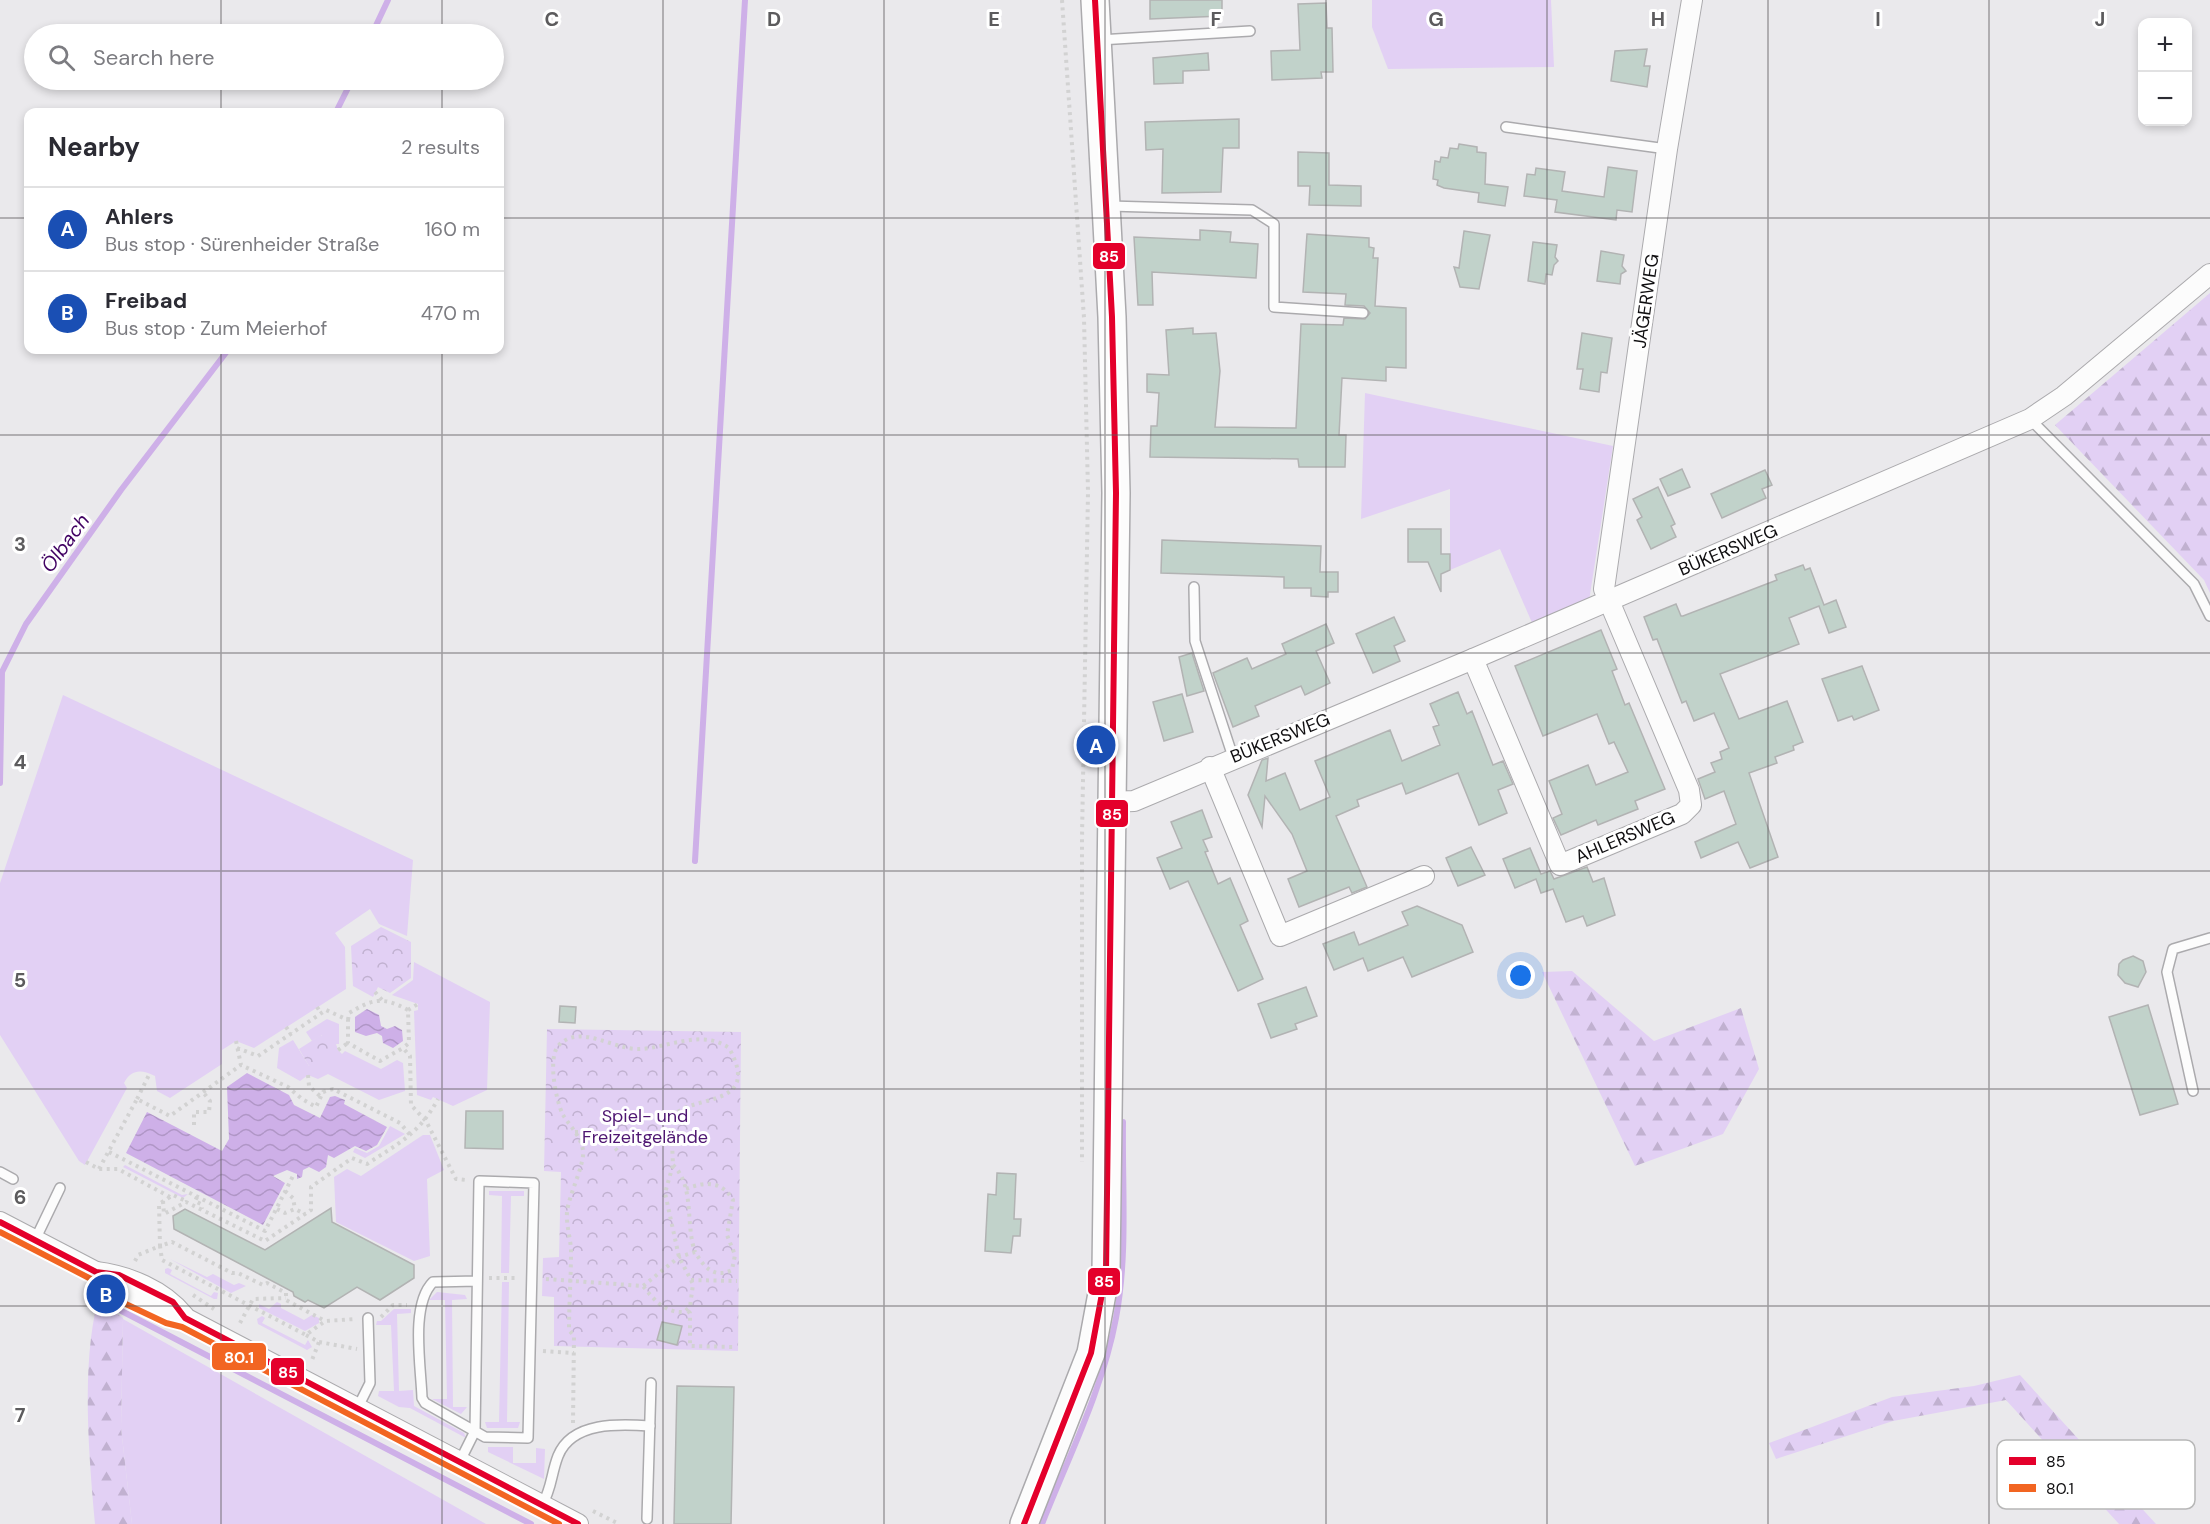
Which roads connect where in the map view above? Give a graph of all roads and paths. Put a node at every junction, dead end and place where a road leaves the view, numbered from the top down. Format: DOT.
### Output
graph roads {
  1 [pos="1062,0"];
  2 [pos="1095,0"];
  3 [pos="1692,0"];
  4 [pos="1250,31"];
  5 [pos="1098,40"];
  6 [pos="1506,126"];
  7 [pos="1667,149"];
  8 [pos="1107,206"];
  9 [pos="2210,274"];
  10 [pos="1363,313"];
  11 [pos="2030,419"];
  12 [pos="1194,587"];
  13 [pos="1609,601"];
  14 [pos="2210,616"];
  15 [pos="1473,659"];
  16 [pos="1233,757"];
  17 [pos="1210,767"];
  18 [pos="1112,802"];
  19 [pos="1424,876"];
  20 [pos="2210,938"];
  21 [pos="375,992"];
  22 [pos="382,1000"];
  23 [pos="418,1004"];
  24 [pos="316,1007"];
  25 [pos="408,1010"];
  26 [pos="321,1013"];
  27 [pos="348,1020"];
  28 [pos="286,1027"];
  29 [pos="291,1034"];
  30 [pos="236,1041"];
  31 [pos="348,1043"];
  32 [pos="237,1048"];
  33 [pos="403,1048"];
  34 [pos="338,1050"];
  35 [pos="241,1065"];
  36 [pos="150,1073"];
  37 [pos="308,1075"];
  38 [pos="2193,1091"];
  39 [pos="203,1092"];
  40 [pos="321,1097"];
  41 [pos="137,1098"];
  42 [pos="438,1099"];
  43 [pos="426,1121"];
  44 [pos="194,1125"];
  45 [pos="575,1132"];
  46 [pos="411,1136"];
  47 [pos="109,1152"];
  48 [pos="621,1154"];
  49 [pos="124,1159"];
  50 [pos="86,1162"];
  51 [pos="673,1165"];
  52 [pos="1083,1166"];
  53 [pos="99,1169"];
  54 [pos="118,1169"];
  55 [pos="0,1172"];
  56 [pos="294,1174"];
  57 [pos="13,1179"];
  58 [pos="479,1181"];
  59 [pos="60,1188"];
  60 [pos="686,1189"];
  61 [pos="285,1191"];
  62 [pos="169,1197"];
  63 [pos="197,1197"];
  64 [pos="164,1201"];
  65 [pos="186,1202"];
  66 [pos="181,1204"];
  67 [pos="202,1209"];
  68 [pos="277,1209"];
  69 [pos="295,1209"];
  70 [pos="306,1214"];
  71 [pos="0,1222"];
  72 [pos="286,1228"];
  73 [pos="290,1234"];
  74 [pos="35,1240"];
  75 [pos="160,1246"];
  76 [pos="695,1252"];
  77 [pos="679,1257"];
  78 [pos="165,1262"];
  79 [pos="133,1265"];
  80 [pos="161,1269"];
  81 [pos="568,1280"];
  82 [pos="691,1280"];
  83 [pos="477,1281"];
  84 [pos="737,1281"];
  85 [pos="644,1286"];
  86 [pos="286,1298"];
  87 [pos="299,1299"];
  88 [pos="249,1305"];
  89 [pos="296,1305"];
  90 [pos="419,1305"];
  91 [pos="691,1312"];
  92 [pos="368,1318"];
  93 [pos="325,1321"];
  94 [pos="240,1323"];
  95 [pos="306,1335"];
  96 [pos="319,1342"];
  97 [pos="734,1347"];
  98 [pos="369,1351"];
  99 [pos="530,1351"];
  100 [pos="574,1353"];
  101 [pos="312,1360"];
  102 [pos="651,1383"];
  103 [pos="358,1407"];
  104 [pos="650,1426"];
  105 [pos="475,1431"];
  106 [pos="573,1439"];
  107 [pos="460,1461"];
  108 [pos="542,1505"];
  109 [pos="647,1519"];
  110 [pos="578,1524"];
  111 [pos="1024,1524"];
  1 -- 52 [label="path"];
  2 -- 5 [label="main road"];
  3 -- 7 [label="street, JÄGERWEG"];
  4 -- 5 [label="lane"];
  5 -- 8 [label="main road"];
  6 -- 7 [label="lane"];
  7 -- 13 [label="street, JÄGERWEG"];
  8 -- 10 [label="lane"];
  8 -- 18 [label="main road"];
  9 -- 11 [label="street, BÜKERSWEG"];
  11 -- 13 [label="street, BÜKERSWEG"];
  11 -- 14 [label="lane"];
  12 -- 16 [label="lane"];
  13 -- 15 [label="street, BÜKERSWEG"];
  13 -- 15 [label="street, AHLERSWEG"];
  15 -- 16 [label="street, BÜKERSWEG"];
  16 -- 17 [label="street, BÜKERSWEG"];
  17 -- 18 [label="street, BÜKERSWEG"];
  17 -- 19 [label="street, BÜKERSWEG"];
  18 -- 111 [label="main road"];
  20 -- 38 [label="lane"];
  21 -- 22 [label="path"];
  22 -- 25 [label="path"];
  22 -- 27 [label="path"];
  23 -- 25 [label="path"];
  24 -- 26 [label="path"];
  25 -- 33 [label="path"];
  26 -- 27 [label="path"];
  26 -- 29 [label="path"];
  27 -- 31 [label="path"];
  28 -- 29 [label="path"];
  29 -- 32 [label="path"];
  30 -- 32 [label="path"];
  31 -- 33 [label="path"];
  31 -- 34 [label="path"];
  32 -- 35 [label="path"];
  33 -- 43 [label="path"];
  35 -- 39 [label="path"];
  35 -- 40 [label="path"];
  36 -- 41 [label="path"];
  37 -- 40 [label="path"];
  39 -- 41 [label="path"];
  39 -- 44 [label="path"];
  40 -- 46 [label="path"];
  41 -- 47 [label="path"];
  42 -- 43 [label="path"];
  43 -- 46 [label="path"];
  43 -- 58 [label="path"];
  45 -- 48 [label="path"];
  45 -- 51 [label="path"];
  45 -- 81 [label="path"];
  46 -- 70 [label="path"];
  47 -- 49 [label="path"];
  47 -- 53 [label="path"];
  49 -- 54 [label="path"];
  49 -- 63 [label="path"];
  50 -- 53 [label="path"];
  51 -- 60 [label="path"];
  51 -- 77 [label="path"];
  53 -- 54 [label="path"];
  54 -- 62 [label="path"];
  55 -- 57 [label="lane"];
  56 -- 61 [label="path"];
  58 -- 83 [label="lane"];
  58 -- 99 [label="lane"];
  59 -- 74 [label="lane"];
  60 -- 76 [label="path"];
  60 -- 76 [label="path"];
  61 -- 68 [label="path"];
  61 -- 69 [label="path"];
  62 -- 64 [label="path"];
  62 -- 65 [label="path"];
  62 -- 66 [label="path"];
  63 -- 67 [label="path"];
  63 -- 68 [label="path"];
  64 -- 66 [label="path"];
  64 -- 75 [label="path"];
  65 -- 66 [label="path"];
  65 -- 67 [label="path"];
  67 -- 72 [label="path"];
  68 -- 69 [label="path"];
  69 -- 70 [label="path"];
  70 -- 72 [label="path"];
  71 -- 74 [label="street"];
  72 -- 73 [label="path"];
  74 -- 103 [label="street"];
  75 -- 78 [label="path"];
  75 -- 79 [label="path"];
  75 -- 86 [label="path"];
  76 -- 77 [label="path"];
  77 -- 82 [label="path"];
  77 -- 85 [label="path"];
  78 -- 80 [label="path"];
  78 -- 88 [label="path"];
  81 -- 85 [label="path"];
  81 -- 100 [label="path"];
  82 -- 84 [label="path"];
  82 -- 91 [label="path"];
  83 -- 90 [label="lane"];
  83 -- 105 [label="lane"];
  85 -- 91 [label="path"];
  86 -- 88 [label="path"];
  86 -- 89 [label="path"];
  87 -- 89 [label="path"];
  88 -- 94 [label="path"];
  88 -- 95 [label="path"];
  89 -- 93 [label="path"];
  90 -- 92 [label="path"];
  90 -- 105 [label="lane"];
  91 -- 97 [label="path"];
  92 -- 93 [label="path"];
  92 -- 98 [label="lane"];
  93 -- 95 [label="path"];
  95 -- 96 [label="path"];
  96 -- 98 [label="path"];
  96 -- 101 [label="path"];
  98 -- 103 [label="lane"];
  99 -- 100 [label="path"];
  99 -- 105 [label="lane"];
  100 -- 106 [label="path"];
  102 -- 104 [label="lane"];
  103 -- 107 [label="street"];
  104 -- 106 [label="lane"];
  104 -- 109 [label="lane"];
  105 -- 107 [label="lane"];
  106 -- 108 [label="lane"];
  107 -- 108 [label="street"];
  108 -- 110 [label="street"];
}
